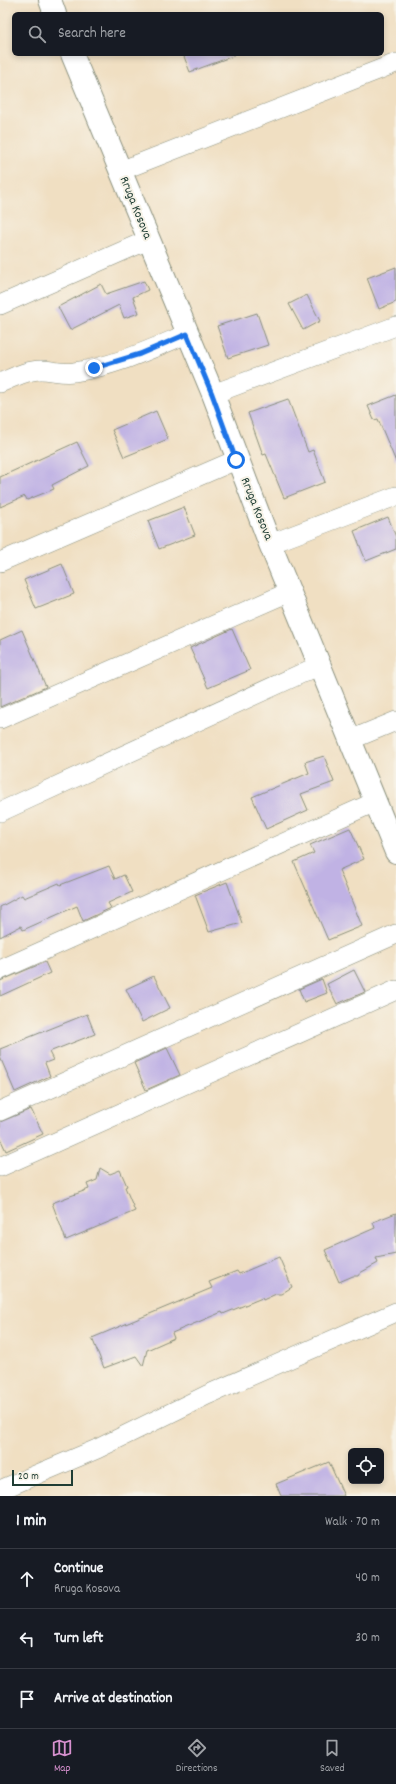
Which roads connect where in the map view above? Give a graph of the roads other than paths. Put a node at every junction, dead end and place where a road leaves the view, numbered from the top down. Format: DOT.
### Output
graph roads {
  1 [pos="50,0"];
  2 [pos="54,12"];
  3 [pos="73,56"];
  4 [pos="396,64"];
  5 [pos="120,171"];
  6 [pos="148,240"];
  7 [pos="0,305"];
  8 [pos="396,326"];
  9 [pos="187,334"];
  10 [pos="0,383"];
  11 [pos="212,394"];
  12 [pos="236,460"];
  13 [pos="396,496"];
  14 [pos="270,544"];
  15 [pos="0,562"];
  16 [pos="289,592"];
  17 [pos="320,665"];
  18 [pos="0,719"];
  19 [pos="396,721"];
  20 [pos="350,740"];
  21 [pos="375,802"];
  22 [pos="0,812"];
  23 [pos="396,852"];
  24 [pos="396,934"];
  25 [pos="0,970"];
  26 [pos="396,990"];
  27 [pos="0,1111"];
  28 [pos="0,1168"];
  29 [pos="396,1312"];
  30 [pos="0,1490"];
  1 -- 2 [label="street"];
  3 -- 5 [label="street, Rruga Kosova"];
  4 -- 5 [label="street"];
  5 -- 6 [label="street, Rruga Kosova"];
  6 -- 7 [label="street"];
  6 -- 9 [label="street, Rruga Kosova"];
  8 -- 11 [label="street"];
  9 -- 10 [label="street"];
  9 -- 11 [label="street, Rruga Kosova"];
  11 -- 12 [label="street, Rruga Kosova"];
  12 -- 14 [label="street, Rruga Kosova"];
  12 -- 15 [label="street"];
  13 -- 14 [label="street"];
  14 -- 16 [label="street, Rruga Kosova"];
  16 -- 17 [label="street, Rruga Kosova"];
  16 -- 18 [label="street"];
  17 -- 20 [label="street, Rruga Kosova"];
  17 -- 22 [label="street"];
  19 -- 20 [label="street"];
  20 -- 21 [label="street, Rruga Kosova"];
  21 -- 23 [label="street, Rruga Kosova"];
  21 -- 25 [label="street"];
  24 -- 27 [label="street"];
  26 -- 28 [label="street"];
  29 -- 30 [label="street"];
}
